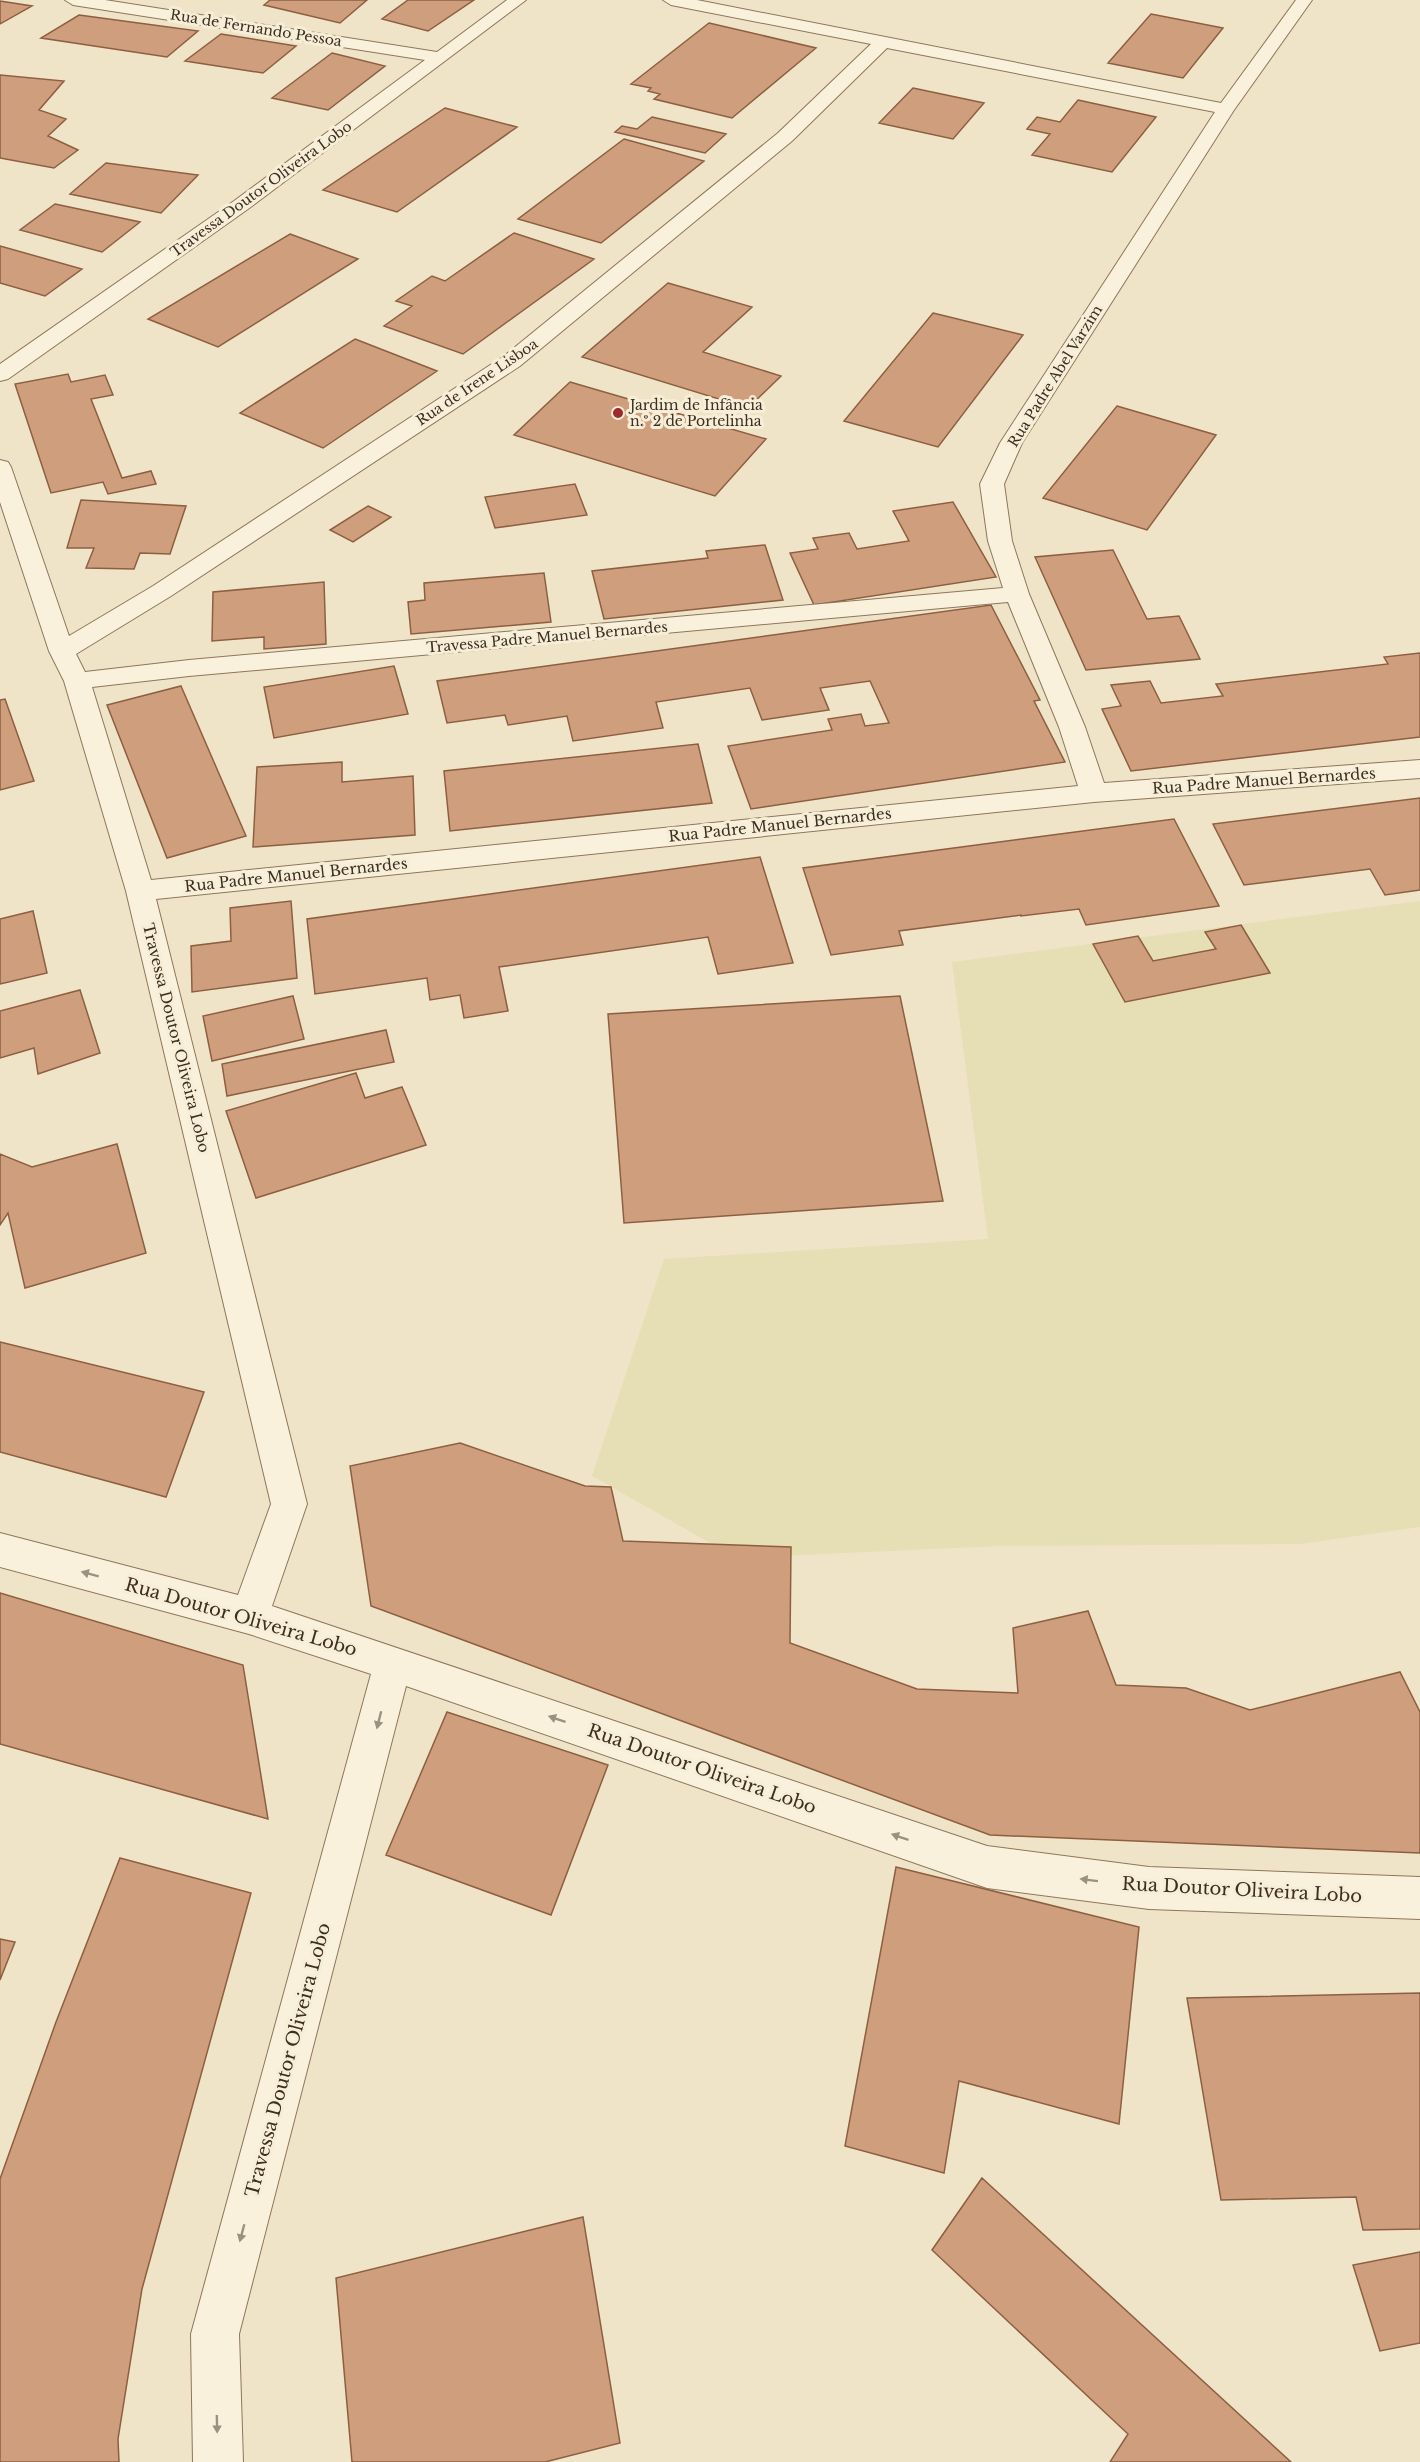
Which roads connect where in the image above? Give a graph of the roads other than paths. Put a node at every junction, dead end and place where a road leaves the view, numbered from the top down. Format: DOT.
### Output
graph roads {
  1 [pos="73,0"];
  2 [pos="518,0"];
  3 [pos="671,0"];
  4 [pos="1304,0"];
  5 [pos="883,42"];
  6 [pos="438,57"];
  7 [pos="1226,109"];
  8 [pos="0,374"];
  9 [pos="0,467"];
  10 [pos="1017,594"];
  11 [pos="62,651"];
  12 [pos="77,681"];
  13 [pos="1420,769"];
  14 [pos="1094,793"];
  15 [pos="140,891"];
  16 [pos="0,1550"];
  17 [pos="249,1616"];
  18 [pos="393,1663"];
  19 [pos="1420,1898"];
  20 [pos="218,2462"];
  1 -- 6 [label="street, Rua de Fernando Pessoa"];
  2 -- 6 [label="street, Travessa Doutor Oliveira Lobo"];
  3 -- 5 [label="street"];
  4 -- 7 [label="street, Rua Padre Abel Varzim"];
  5 -- 7 [label="street"];
  5 -- 11 [label="street, Rua de Irene Lisboa"];
  6 -- 8 [label="street, Travessa Doutor Oliveira Lobo"];
  7 -- 10 [label="street, Rua Padre Abel Varzim"];
  9 -- 11 [label="street, Travessa Doutor Oliveira Lobo"];
  10 -- 12 [label="street, Travessa Padre Manuel Bernardes"];
  10 -- 14 [label="street, Rua Padre Abel Varzim"];
  11 -- 12 [label="street, Travessa Doutor Oliveira Lobo"];
  12 -- 15 [label="street, Travessa Doutor Oliveira Lobo"];
  13 -- 14 [label="street, Rua Padre Manuel Bernardes"];
  14 -- 15 [label="street, Rua Padre Manuel Bernardes"];
  15 -- 17 [label="street, Travessa Doutor Oliveira Lobo"];
  17 -- 16 [label="street, Rua Doutor Oliveira Lobo, one-way"];
  17 -- 18 [label="street, Rua Doutor Oliveira Lobo"];
  19 -- 18 [label="street, Rua Doutor Oliveira Lobo, one-way"];
  18 -- 20 [label="street, Travessa Doutor Oliveira Lobo, one-way"];
}
